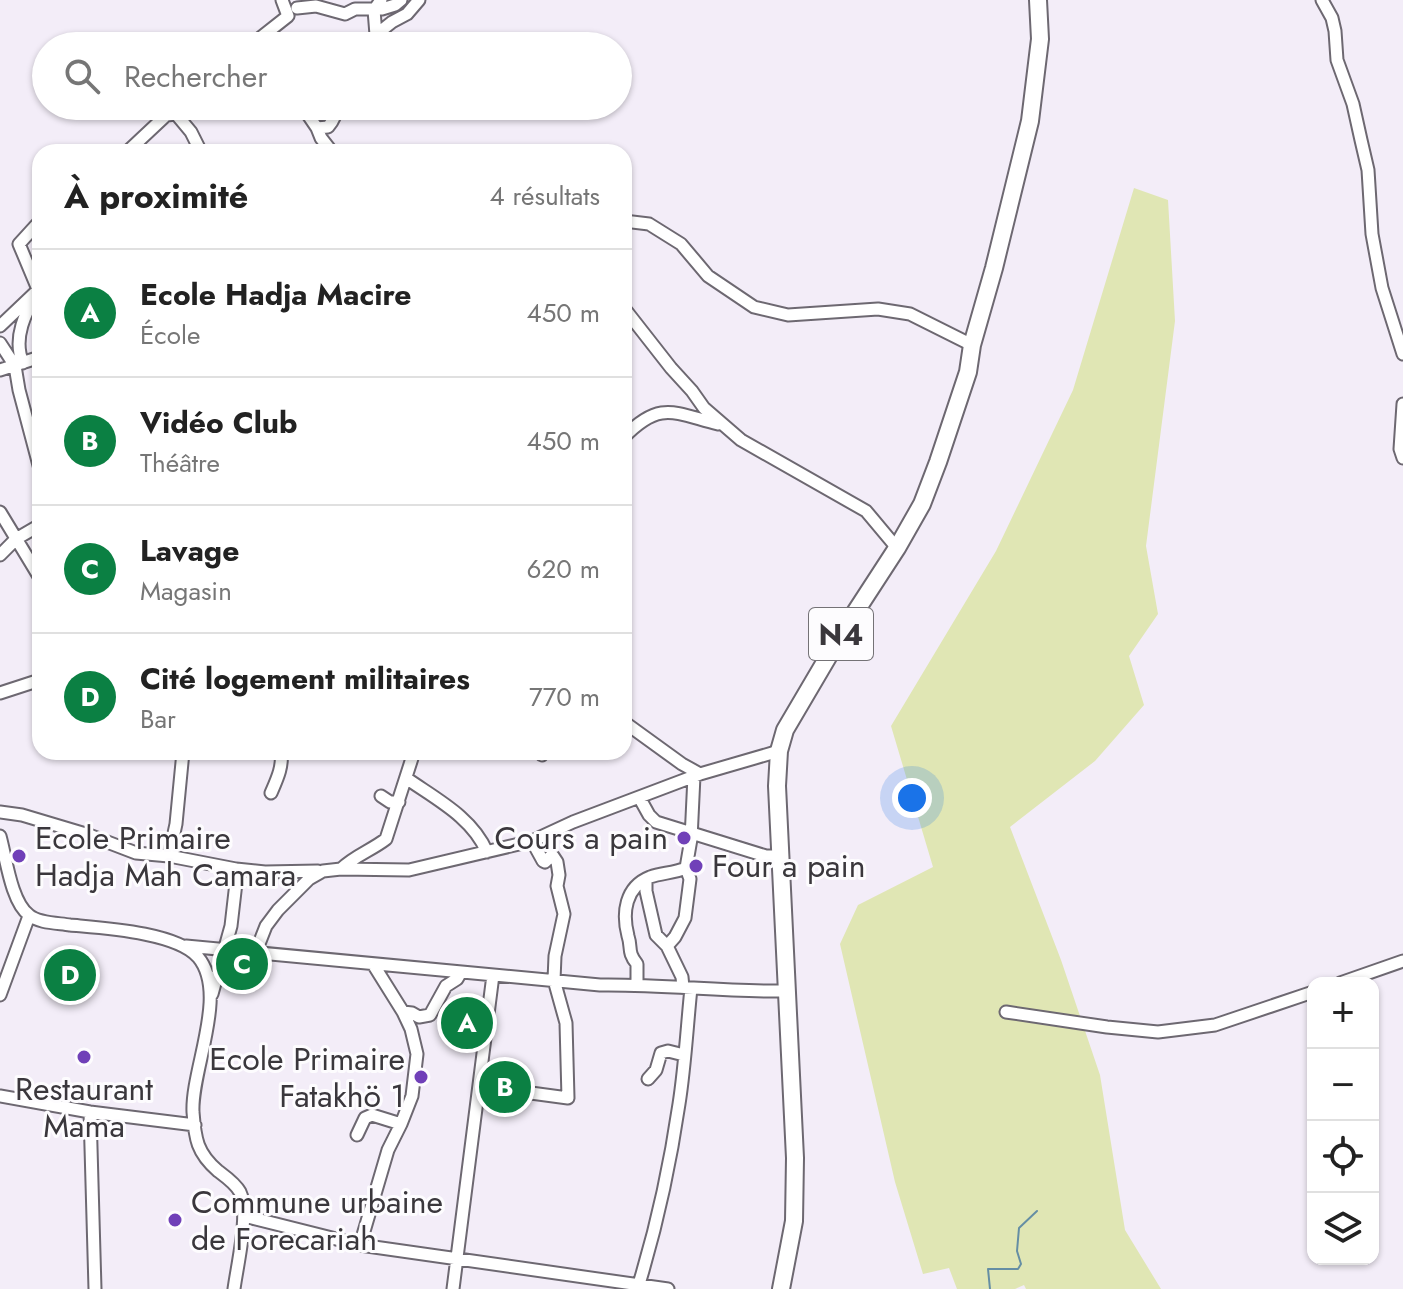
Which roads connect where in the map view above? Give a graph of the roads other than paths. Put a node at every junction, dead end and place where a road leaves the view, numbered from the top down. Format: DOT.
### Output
graph roads {
  1 [pos="282,0"];
  2 [pos="310,0"];
  3 [pos="401,0"];
  4 [pos="419,0"];
  5 [pos="1038,0"];
  6 [pos="1322,0"];
  7 [pos="378,5"];
  8 [pos="292,12"];
  9 [pos="267,32"];
  10 [pos="376,32"];
  11 [pos="380,32"];
  12 [pos="161,120"];
  13 [pos="181,120"];
  14 [pos="312,120"];
  15 [pos="333,120"];
  16 [pos="317,128"];
  17 [pos="135,144"];
  18 [pos="197,144"];
  19 [pos="326,144"];
  20 [pos="632,222"];
  21 [pos="32,230"];
  22 [pos="32,275"];
  23 [pos="32,298"];
  24 [pos="32,302"];
  25 [pos="632,318"];
  26 [pos="0,326"];
  27 [pos="0,343"];
  28 [pos="972,345"];
  29 [pos="1403,354"];
  30 [pos="32,360"];
  31 [pos="19,364"];
  32 [pos="0,370"];
  33 [pos="1403,404"];
  34 [pos="722,425"];
  35 [pos="632,428"];
  36 [pos="32,439"];
  37 [pos="1403,458"];
  38 [pos="0,512"];
  39 [pos="32,530"];
  40 [pos="16,539"];
  41 [pos="897,548"];
  42 [pos="0,555"];
  43 [pos="32,565"];
  44 [pos="32,683"];
  45 [pos="0,693"];
  46 [pos="632,728"];
  47 [pos="779,751"];
  48 [pos="179,760"];
  49 [pos="283,760"];
  50 [pos="412,760"];
  51 [pos="697,775"];
  52 [pos="406,778"];
  53 [pos="271,793"];
  54 [pos="381,796"];
  55 [pos="639,797"];
  56 [pos="399,802"];
  57 [pos="0,812"];
  58 [pos="691,831"];
  59 [pos="0,836"];
  60 [pos="532,841"];
  61 [pos="487,852"];
  62 [pos="169,856"];
  63 [pos="780,856"];
  64 [pos="686,868"];
  65 [pos="236,869"];
  66 [pos="341,869"];
  67 [pos="323,871"];
  68 [pos="646,879"];
  69 [pos="29,916"];
  70 [pos="184,946"];
  71 [pos="667,946"];
  72 [pos="224,949"];
  73 [pos="255,954"];
  74 [pos="1403,961"];
  75 [pos="373,964"];
  76 [pos="461,972"];
  77 [pos="493,975"];
  78 [pos="1357,977"];
  79 [pos="554,980"];
  80 [pos="637,984"];
  81 [pos="687,988"];
  82 [pos="787,991"];
  83 [pos="1307,994"];
  84 [pos="0,995"];
  85 [pos="211,997"];
  86 [pos="403,1012"];
  87 [pos="1006,1012"];
  88 [pos="684,1055"];
  89 [pos="648,1079"];
  90 [pos="480,1091"];
  91 [pos="0,1096"];
  92 [pos="90,1112"];
  93 [pos="401,1124"];
  94 [pos="195,1125"];
  95 [pos="357,1135"];
  96 [pos="244,1216"];
  97 [pos="360,1245"];
  98 [pos="457,1259"];
  99 [pos="234,1285"];
  100 [pos="638,1287"];
  101 [pos="95,1289"];
  102 [pos="248,1289"];
  103 [pos="453,1289"];
  104 [pos="668,1289"];
  105 [pos="781,1289"];
  1 -- 8 [label="street"];
  2 -- 8 [label="street"];
  3 -- 7 [label="street"];
  4 -- 11 [label="street"];
  5 -- 28 [label="highway, N4"];
  6 -- 29 [label="street"];
  7 -- 8 [label="street"];
  7 -- 10 [label="street"];
  8 -- 9 [label="street"];
  12 -- 17 [label="street"];
  13 -- 18 [label="street"];
  14 -- 16 [label="street"];
  15 -- 16 [label="street"];
  16 -- 19 [label="street"];
  20 -- 28 [label="street"];
  21 -- 22 [label="street"];
  23 -- 26 [label="street"];
  24 -- 31 [label="street"];
  25 -- 34 [label="street"];
  27 -- 31 [label="street"];
  28 -- 41 [label="highway, N4"];
  30 -- 31 [label="street"];
  31 -- 32 [label="street"];
  31 -- 36 [label="street"];
  33 -- 37 [label="street"];
  34 -- 35 [label="street"];
  34 -- 41 [label="street"];
  38 -- 40 [label="street"];
  39 -- 40 [label="street"];
  40 -- 42 [label="street"];
  40 -- 43 [label="street"];
  41 -- 47 [label="highway, N4"];
  44 -- 45 [label="street"];
  46 -- 51 [label="street"];
  47 -- 51 [label="street"];
  47 -- 63 [label="highway, N4"];
  48 -- 62 [label="street"];
  49 -- 53 [label="street"];
  50 -- 52 [label="street"];
  51 -- 55 [label="street"];
  51 -- 58 [label="street"];
  52 -- 56 [label="street"];
  52 -- 61 [label="street"];
  54 -- 56 [label="street"];
  55 -- 58 [label="street"];
  55 -- 60 [label="street"];
  56 -- 66 [label="street"];
  57 -- 62 [label="street"];
  58 -- 63 [label="street"];
  58 -- 64 [label="street"];
  59 -- 69 [label="street"];
  60 -- 61 [label="street"];
  60 -- 79 [label="street"];
  61 -- 66 [label="street"];
  62 -- 65 [label="street"];
  63 -- 82 [label="highway, N4"];
  64 -- 68 [label="street"];
  64 -- 71 [label="street"];
  65 -- 67 [label="street"];
  65 -- 72 [label="street"];
  66 -- 67 [label="street"];
  67 -- 73 [label="street"];
  68 -- 71 [label="street"];
  68 -- 80 [label="street"];
  69 -- 70 [label="street"];
  69 -- 84 [label="street"];
  70 -- 72 [label="street"];
  70 -- 85 [label="street"];
  71 -- 81 [label="street"];
  72 -- 73 [label="street"];
  72 -- 85 [label="street"];
  73 -- 75 [label="street"];
  74 -- 78 [label="street"];
  75 -- 76 [label="street"];
  75 -- 86 [label="street"];
  76 -- 77 [label="street"];
  76 -- 86 [label="street"];
  77 -- 79 [label="street"];
  77 -- 90 [label="street"];
  79 -- 80 [label="street"];
  79 -- 90 [label="street"];
  80 -- 81 [label="street"];
  81 -- 82 [label="street"];
  81 -- 88 [label="street"];
  82 -- 105 [label="highway, N4"];
  83 -- 87 [label="street"];
  85 -- 94 [label="street"];
  86 -- 93 [label="street"];
  88 -- 89 [label="street"];
  88 -- 100 [label="street"];
  90 -- 98 [label="street"];
  91 -- 92 [label="street"];
  92 -- 94 [label="street"];
  92 -- 101 [label="street"];
  93 -- 95 [label="street"];
  93 -- 97 [label="street"];
  94 -- 96 [label="street"];
  96 -- 97 [label="street"];
  96 -- 99 [label="street"];
  97 -- 98 [label="street"];
  98 -- 100 [label="street"];
  98 -- 103 [label="street"];
  99 -- 102 [label="street"];
  100 -- 104 [label="street"];
}
